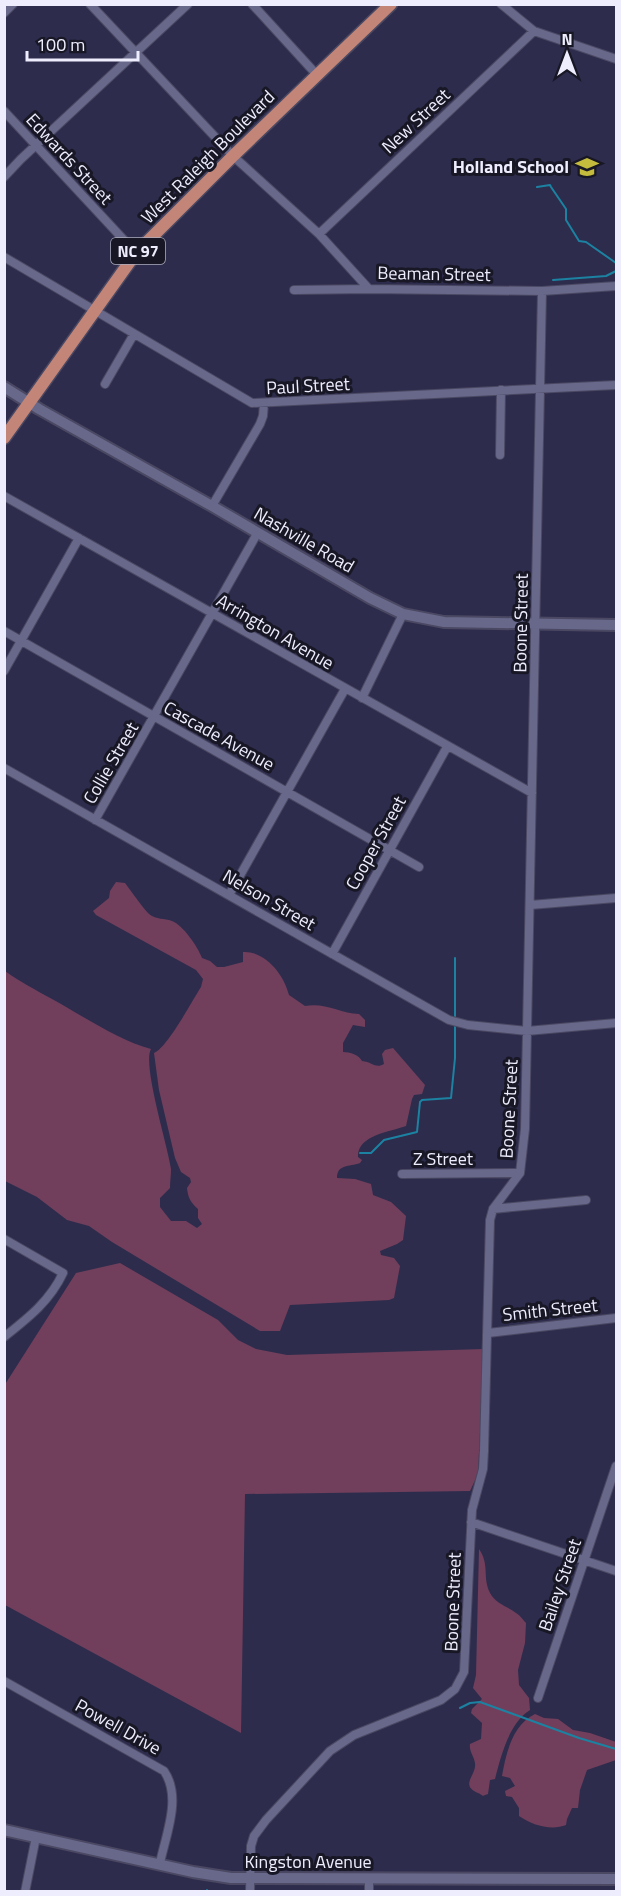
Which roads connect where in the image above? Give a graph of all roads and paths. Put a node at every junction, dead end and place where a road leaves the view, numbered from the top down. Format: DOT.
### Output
graph roads {
  1 [pos="13,4"];
  2 [pos="90,4"];
  3 [pos="188,4"];
  4 [pos="252,4"];
  5 [pos="392,4"];
  6 [pos="501,4"];
  7 [pos="4,13"];
  8 [pos="534,31"];
  9 [pos="136,54"];
  10 [pos="616,59"];
  11 [pos="317,75"];
  12 [pos="4,111"];
  13 [pos="36,146"];
  14 [pos="233,156"];
  15 [pos="4,177"];
  16 [pos="320,234"];
  17 [pos="136,253"];
  18 [pos="4,257"];
  19 [pos="616,286"];
  20 [pos="369,289"];
  21 [pos="294,290"];
  22 [pos="542,291"];
  23 [pos="95,312"];
  24 [pos="134,334"];
  25 [pos="105,384"];
  26 [pos="616,385"];
  27 [pos="4,387"];
  28 [pos="541,387"];
  29 [pos="501,390"];
  30 [pos="30,401"];
  31 [pos="264,404"];
  32 [pos="4,438"];
  33 [pos="500,455"];
  34 [pos="4,496"];
  35 [pos="212,506"];
  36 [pos="258,532"];
  37 [pos="79,538"];
  38 [pos="213,614"];
  39 [pos="403,614"];
  40 [pos="536,624"];
  41 [pos="616,625"];
  42 [pos="4,631"];
  43 [pos="22,640"];
  44 [pos="4,671"];
  45 [pos="345,689"];
  46 [pos="362,698"];
  47 [pos="154,717"];
  48 [pos="447,747"];
  49 [pos="4,768"];
  50 [pos="287,792"];
  51 [pos="532,793"];
  52 [pos="95,820"];
  53 [pos="389,851"];
  54 [pos="419,867"];
  55 [pos="229,895"];
  56 [pos="616,898"];
  57 [pos="530,905"];
  58 [pos="332,954"];
  59 [pos="616,1023"];
  60 [pos="527,1031"];
  61 [pos="520,1173"];
  62 [pos="402,1174"];
  63 [pos="586,1200"];
  64 [pos="494,1209"];
  65 [pos="4,1239"];
  66 [pos="616,1318"];
  67 [pos="488,1333"];
  68 [pos="4,1337"];
  69 [pos="616,1466"];
  70 [pos="614,1482"];
  71 [pos="471,1522"];
  72 [pos="584,1559"];
  73 [pos="616,1571"];
  74 [pos="4,1681"];
  75 [pos="538,1698"];
  76 [pos="4,1830"];
  77 [pos="36,1837"];
  78 [pos="159,1863"];
  79 [pos="250,1879"];
  80 [pos="369,1879"];
  81 [pos="616,1879"];
  82 [pos="25,1892"];
  83 [pos="250,1892"];
  84 [pos="369,1892"];
  1 -- 7 [label="street"];
  2 -- 9 [label="street, Beaman Street"];
  3 -- 9 [label="street"];
  4 -- 11 [label="street"];
  5 -- 11 [label="main road, West Raleigh Boulevard / NC 97"];
  6 -- 8 [label="street"];
  8 -- 10 [label="street"];
  8 -- 16 [label="street, New Street"];
  9 -- 13 [label="street"];
  9 -- 14 [label="street, Beaman Street"];
  11 -- 14 [label="main road, West Raleigh Boulevard / NC 97"];
  12 -- 13 [label="street, Edwards Street"];
  13 -- 15 [label="street"];
  13 -- 17 [label="street, Edwards Street"];
  14 -- 16 [label="street, Beaman Street"];
  14 -- 17 [label="main road, West Raleigh Boulevard / NC 97"];
  16 -- 20 [label="street, Beaman Street"];
  17 -- 23 [label="main road, West Raleigh Boulevard / NC 97"];
  18 -- 23 [label="street, Paul Street"];
  19 -- 22 [label="street, Beaman Street"];
  20 -- 21 [label="street"];
  20 -- 22 [label="street, Beaman Street"];
  22 -- 28 [label="street, Boone Street"];
  23 -- 24 [label="street, Paul Street"];
  23 -- 30 [label="main road, West Raleigh Boulevard / NC 97"];
  24 -- 25 [label="street"];
  24 -- 31 [label="street, Paul Street"];
  26 -- 28 [label="street, Paul Street"];
  27 -- 30 [label="main road, Nashville Road"];
  28 -- 29 [label="street, Paul Street"];
  28 -- 40 [label="street, Boone Street"];
  29 -- 31 [label="street, Paul Street"];
  29 -- 33 [label="street"];
  30 -- 32 [label="main road, West Raleigh Boulevard / NC 97"];
  30 -- 35 [label="main road, Nashville Road"];
  31 -- 35 [label="street"];
  34 -- 37 [label="street, Arrington Avenue"];
  35 -- 36 [label="main road, Nashville Road"];
  36 -- 38 [label="street, Collie Street"];
  36 -- 39 [label="main road, Nashville Road"];
  37 -- 38 [label="street, Arrington Avenue"];
  37 -- 43 [label="street"];
  38 -- 45 [label="street, Arrington Avenue"];
  38 -- 47 [label="street, Collie Street"];
  39 -- 40 [label="main road, Nashville Road"];
  39 -- 46 [label="street"];
  40 -- 41 [label="main road, Nashville Road"];
  40 -- 51 [label="street, Boone Street"];
  42 -- 43 [label="street, Cascade Avenue"];
  43 -- 44 [label="street"];
  43 -- 47 [label="street, Cascade Avenue"];
  45 -- 46 [label="street, Arrington Avenue"];
  45 -- 50 [label="street"];
  46 -- 48 [label="street, Arrington Avenue"];
  47 -- 50 [label="street, Cascade Avenue"];
  47 -- 52 [label="street, Collie Street"];
  48 -- 51 [label="street, Arrington Avenue"];
  48 -- 53 [label="street, Cooper Street"];
  49 -- 52 [label="street, Nelson Street"];
  50 -- 53 [label="street, Cascade Avenue"];
  50 -- 55 [label="street"];
  51 -- 57 [label="street, Boone Street"];
  52 -- 55 [label="street, Nelson Street"];
  53 -- 54 [label="street, Cascade Avenue"];
  53 -- 58 [label="street, Cooper Street"];
  55 -- 58 [label="street, Nelson Street"];
  56 -- 57 [label="street"];
  57 -- 60 [label="street, Boone Street"];
  58 -- 60 [label="street, Nelson Street"];
  59 -- 60 [label="street, Nelson Street"];
  60 -- 61 [label="street, Boone Street"];
  61 -- 62 [label="street, Z Street"];
  61 -- 64 [label="street, Boone Street"];
  63 -- 64 [label="street"];
  64 -- 67 [label="street, Boone Street"];
  65 -- 68 [label="street"];
  66 -- 67 [label="street, Smith Street"];
  67 -- 71 [label="street, Boone Street"];
  69 -- 70 [label="street, Bailey Street"];
  70 -- 72 [label="street, Bailey Street"];
  71 -- 72 [label="street"];
  71 -- 79 [label="street, Boone Street"];
  72 -- 73 [label="street"];
  72 -- 75 [label="street, Bailey Street"];
  74 -- 78 [label="street, Powell Drive"];
  76 -- 77 [label="main road, Kingston Avenue"];
  77 -- 78 [label="main road, Kingston Avenue"];
  77 -- 82 [label="street"];
  78 -- 79 [label="main road, Kingston Avenue"];
  79 -- 80 [label="main road, Kingston Avenue"];
  79 -- 83 [label="street, Boone Street"];
  80 -- 81 [label="main road, Kingston Avenue"];
  80 -- 84 [label="street"];
}
